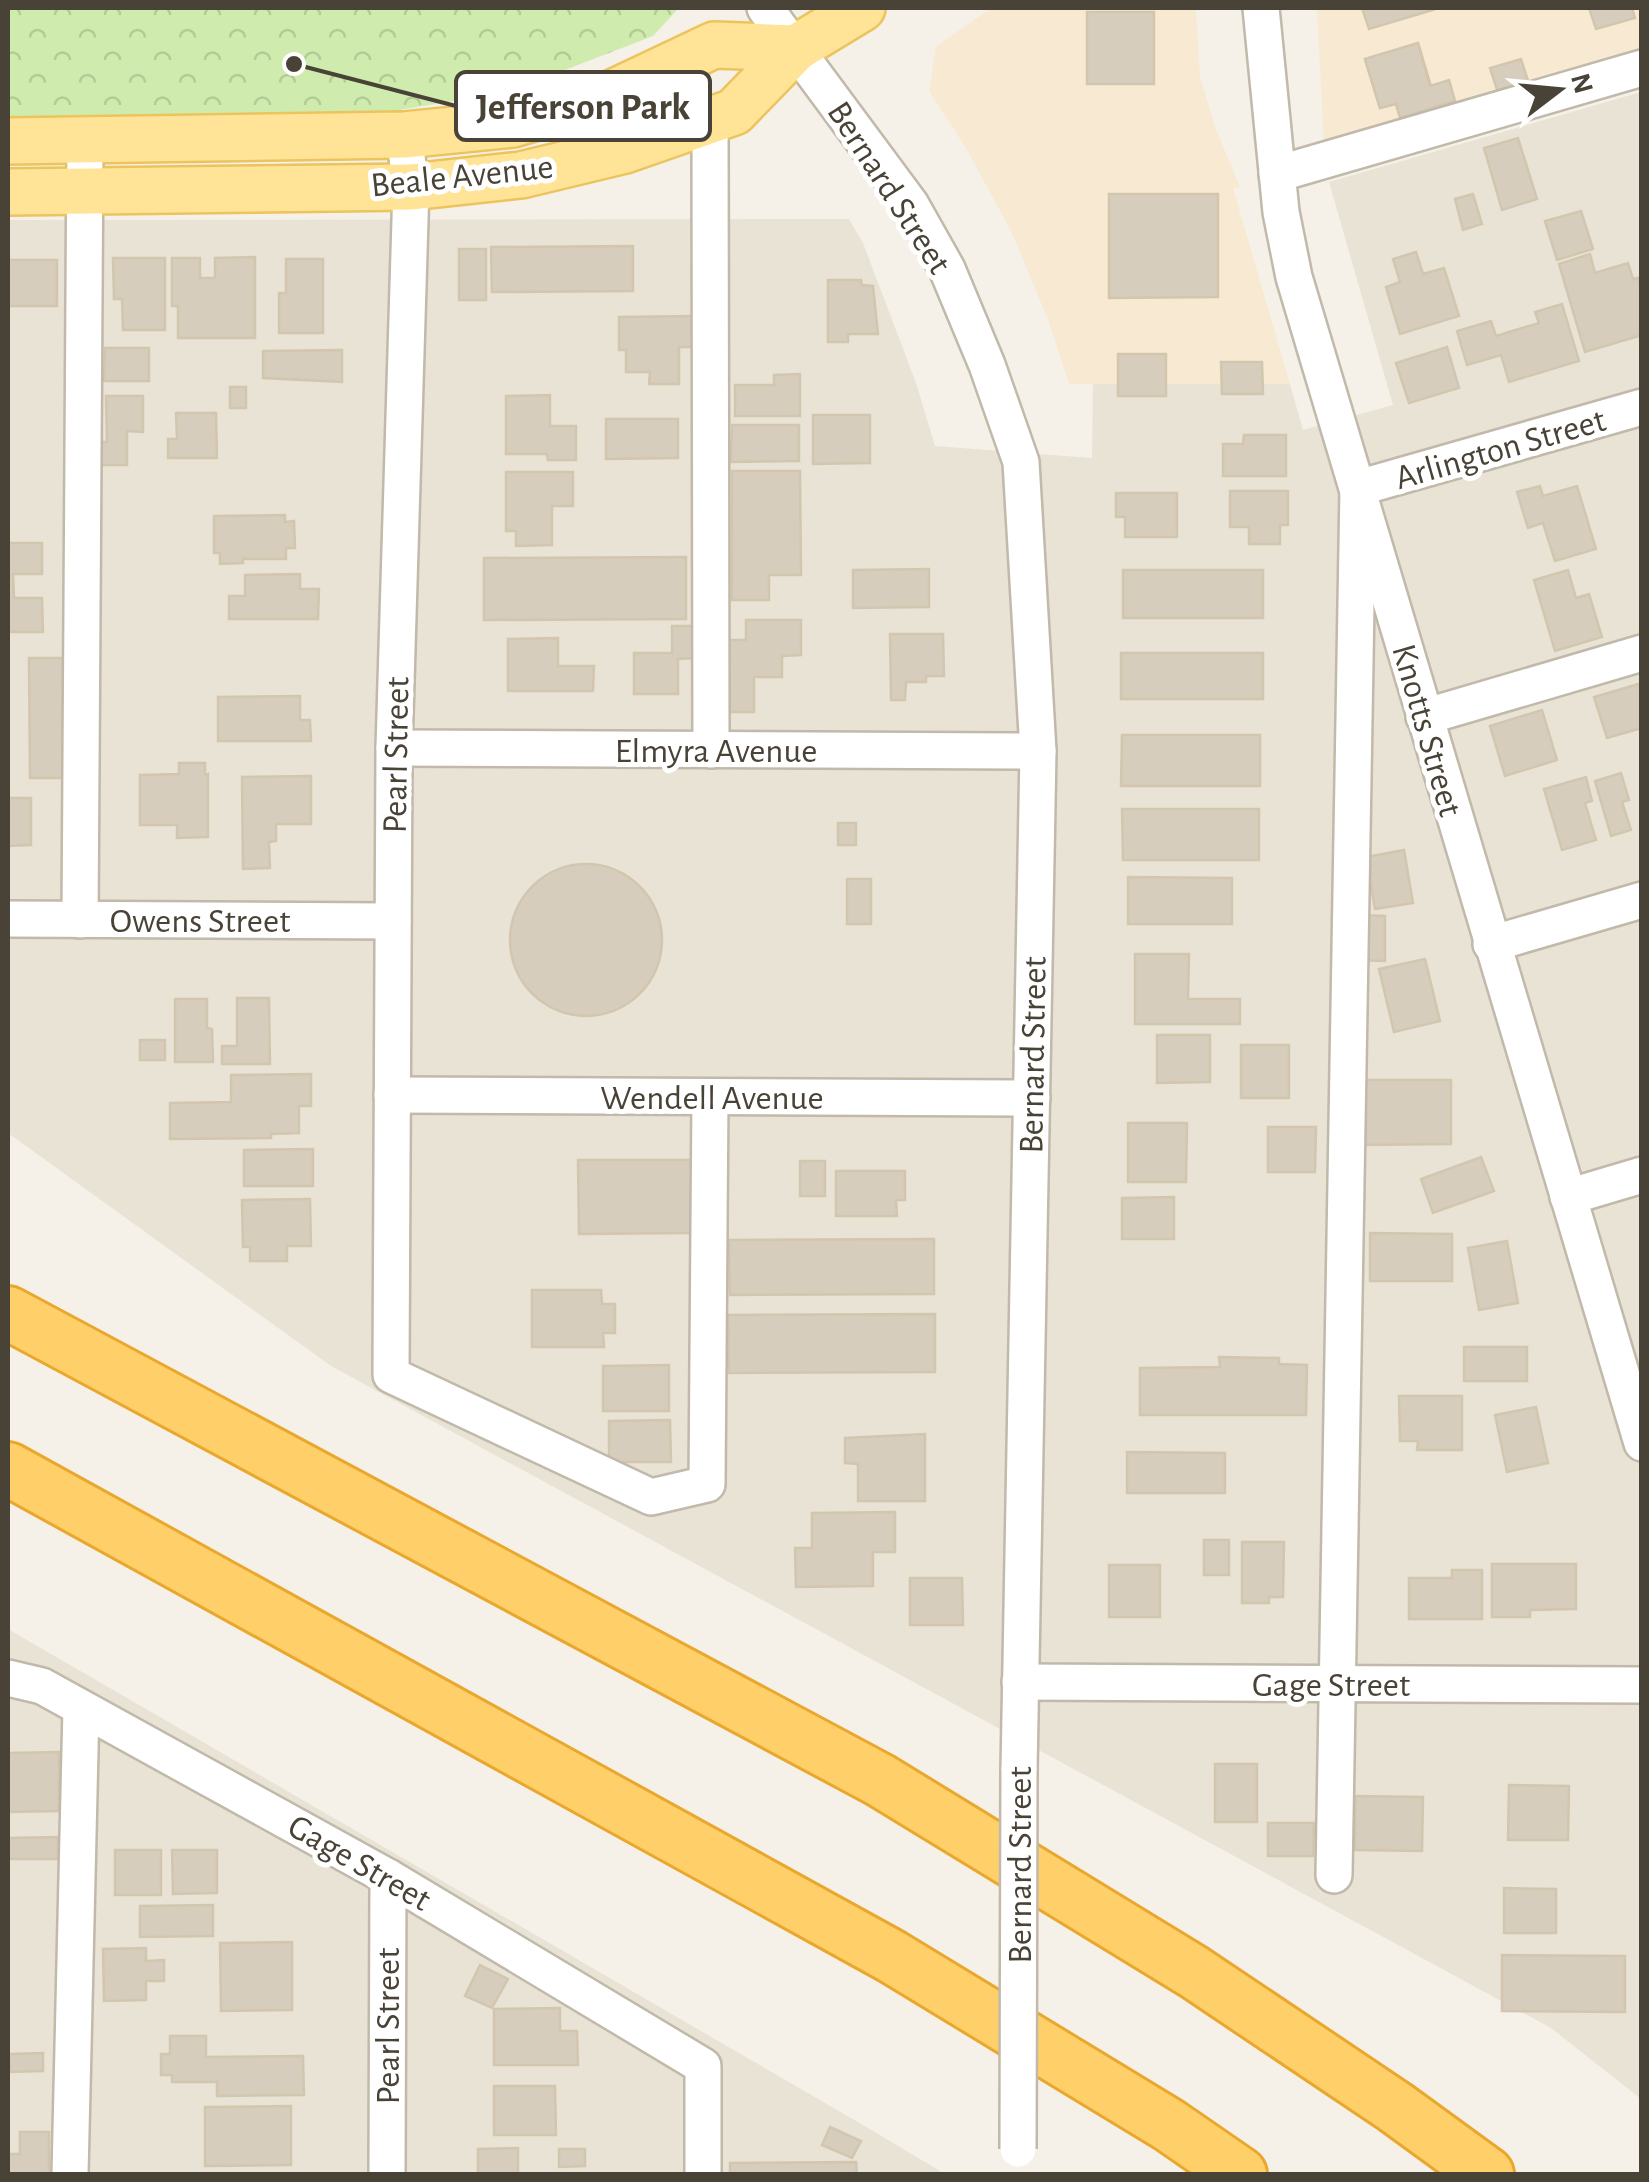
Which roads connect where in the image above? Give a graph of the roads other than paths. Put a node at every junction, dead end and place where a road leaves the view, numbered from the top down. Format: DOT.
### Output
graph roads {
  1 [pos="765,8"];
  2 [pos="862,8"];
  3 [pos="1261,8"];
  4 [pos="796,48"];
  5 [pos="1642,68"];
  6 [pos="710,120"];
  7 [pos="404,136"];
  8 [pos="85,140"];
  9 [pos="8,142"];
  10 [pos="1277,174"];
  11 [pos="411,187"];
  12 [pos="84,191"];
  13 [pos="8,192"];
  14 [pos="1642,407"];
  15 [pos="1358,488"];
  16 [pos="1642,653"];
  17 [pos="1424,717"];
  18 [pos="394,748"];
  19 [pos="711,750"];
  20 [pos="1038,751"];
  21 [pos="1642,900"];
  22 [pos="8,920"];
  23 [pos="80,920"];
  24 [pos="393,922"];
  25 [pos="1491,944"];
  26 [pos="392,1095"];
  27 [pos="710,1096"];
  28 [pos="1032,1098"];
  29 [pos="1642,1174"];
  30 [pos="1568,1197"];
  31 [pos="8,1293"];
  32 [pos="8,1313"];
  33 [pos="124,1374"];
  34 [pos="1642,1443"];
  35 [pos="8,1469"];
  36 [pos="8,1678"];
  37 [pos="1020,1682"];
  38 [pos="1336,1684"];
  39 [pos="1642,1685"];
  40 [pos="81,1708"];
  41 [pos="1334,1875"];
  42 [pos="388,1876"];
  43 [pos="1018,2162"];
  44 [pos="70,2174"];
  45 [pos="387,2174"];
  46 [pos="702,2174"];
  47 [pos="1240,2174"];
  48 [pos="1487,2174"];
  1 -- 4 [label="street, Bernard Street"];
  2 -- 4 [label="main road"];
  3 -- 10 [label="street, Knotts Street"];
  4 -- 6 [label="main road, Beale Avenue"];
  4 -- 7 [label="main road, Beale Avenue"];
  4 -- 20 [label="street, Bernard Street"];
  5 -- 10 [label="street"];
  6 -- 11 [label="main road, Beale Avenue"];
  6 -- 19 [label="street"];
  7 -- 8 [label="main road, Beale Avenue"];
  7 -- 11 [label="street, Pearl Street"];
  8 -- 9 [label="main road, Beale Avenue"];
  8 -- 12 [label="street"];
  10 -- 15 [label="street, Knotts Street"];
  11 -- 12 [label="main road, Beale Avenue"];
  11 -- 18 [label="street, Pearl Street"];
  12 -- 13 [label="main road, Beale Avenue"];
  12 -- 23 [label="street"];
  14 -- 15 [label="street, Arlington Street"];
  15 -- 17 [label="street, Knotts Street"];
  15 -- 38 [label="street"];
  16 -- 17 [label="street"];
  17 -- 25 [label="street, Knotts Street"];
  18 -- 19 [label="street, Elmyra Avenue"];
  18 -- 24 [label="street, Pearl Street"];
  19 -- 20 [label="street, Elmyra Avenue"];
  20 -- 28 [label="street, Bernard Street"];
  21 -- 25 [label="street"];
  22 -- 23 [label="street, Owens Street"];
  23 -- 24 [label="street, Owens Street"];
  24 -- 26 [label="street, Pearl Street"];
  25 -- 30 [label="street, Knotts Street"];
  26 -- 27 [label="street, Wendell Avenue"];
  26 -- 27 [label="street, Pearl Street"];
  27 -- 28 [label="street, Wendell Avenue"];
  28 -- 37 [label="street, Bernard Street"];
  29 -- 30 [label="street"];
  30 -- 34 [label="street, Knotts Street"];
  31 -- 33 [label="highway"];
  32 -- 33 [label="highway"];
  33 -- 48 [label="highway"];
  35 -- 47 [label="highway"];
  36 -- 40 [label="street, Gage Street"];
  37 -- 38 [label="street, Gage Street"];
  37 -- 43 [label="street, Bernard Street, bridge"];
  38 -- 39 [label="street, Gage Street"];
  38 -- 41 [label="street"];
  40 -- 42 [label="street, Gage Street"];
  40 -- 44 [label="street"];
  42 -- 45 [label="street, Pearl Street"];
  42 -- 46 [label="street, Gage Street"];
}
